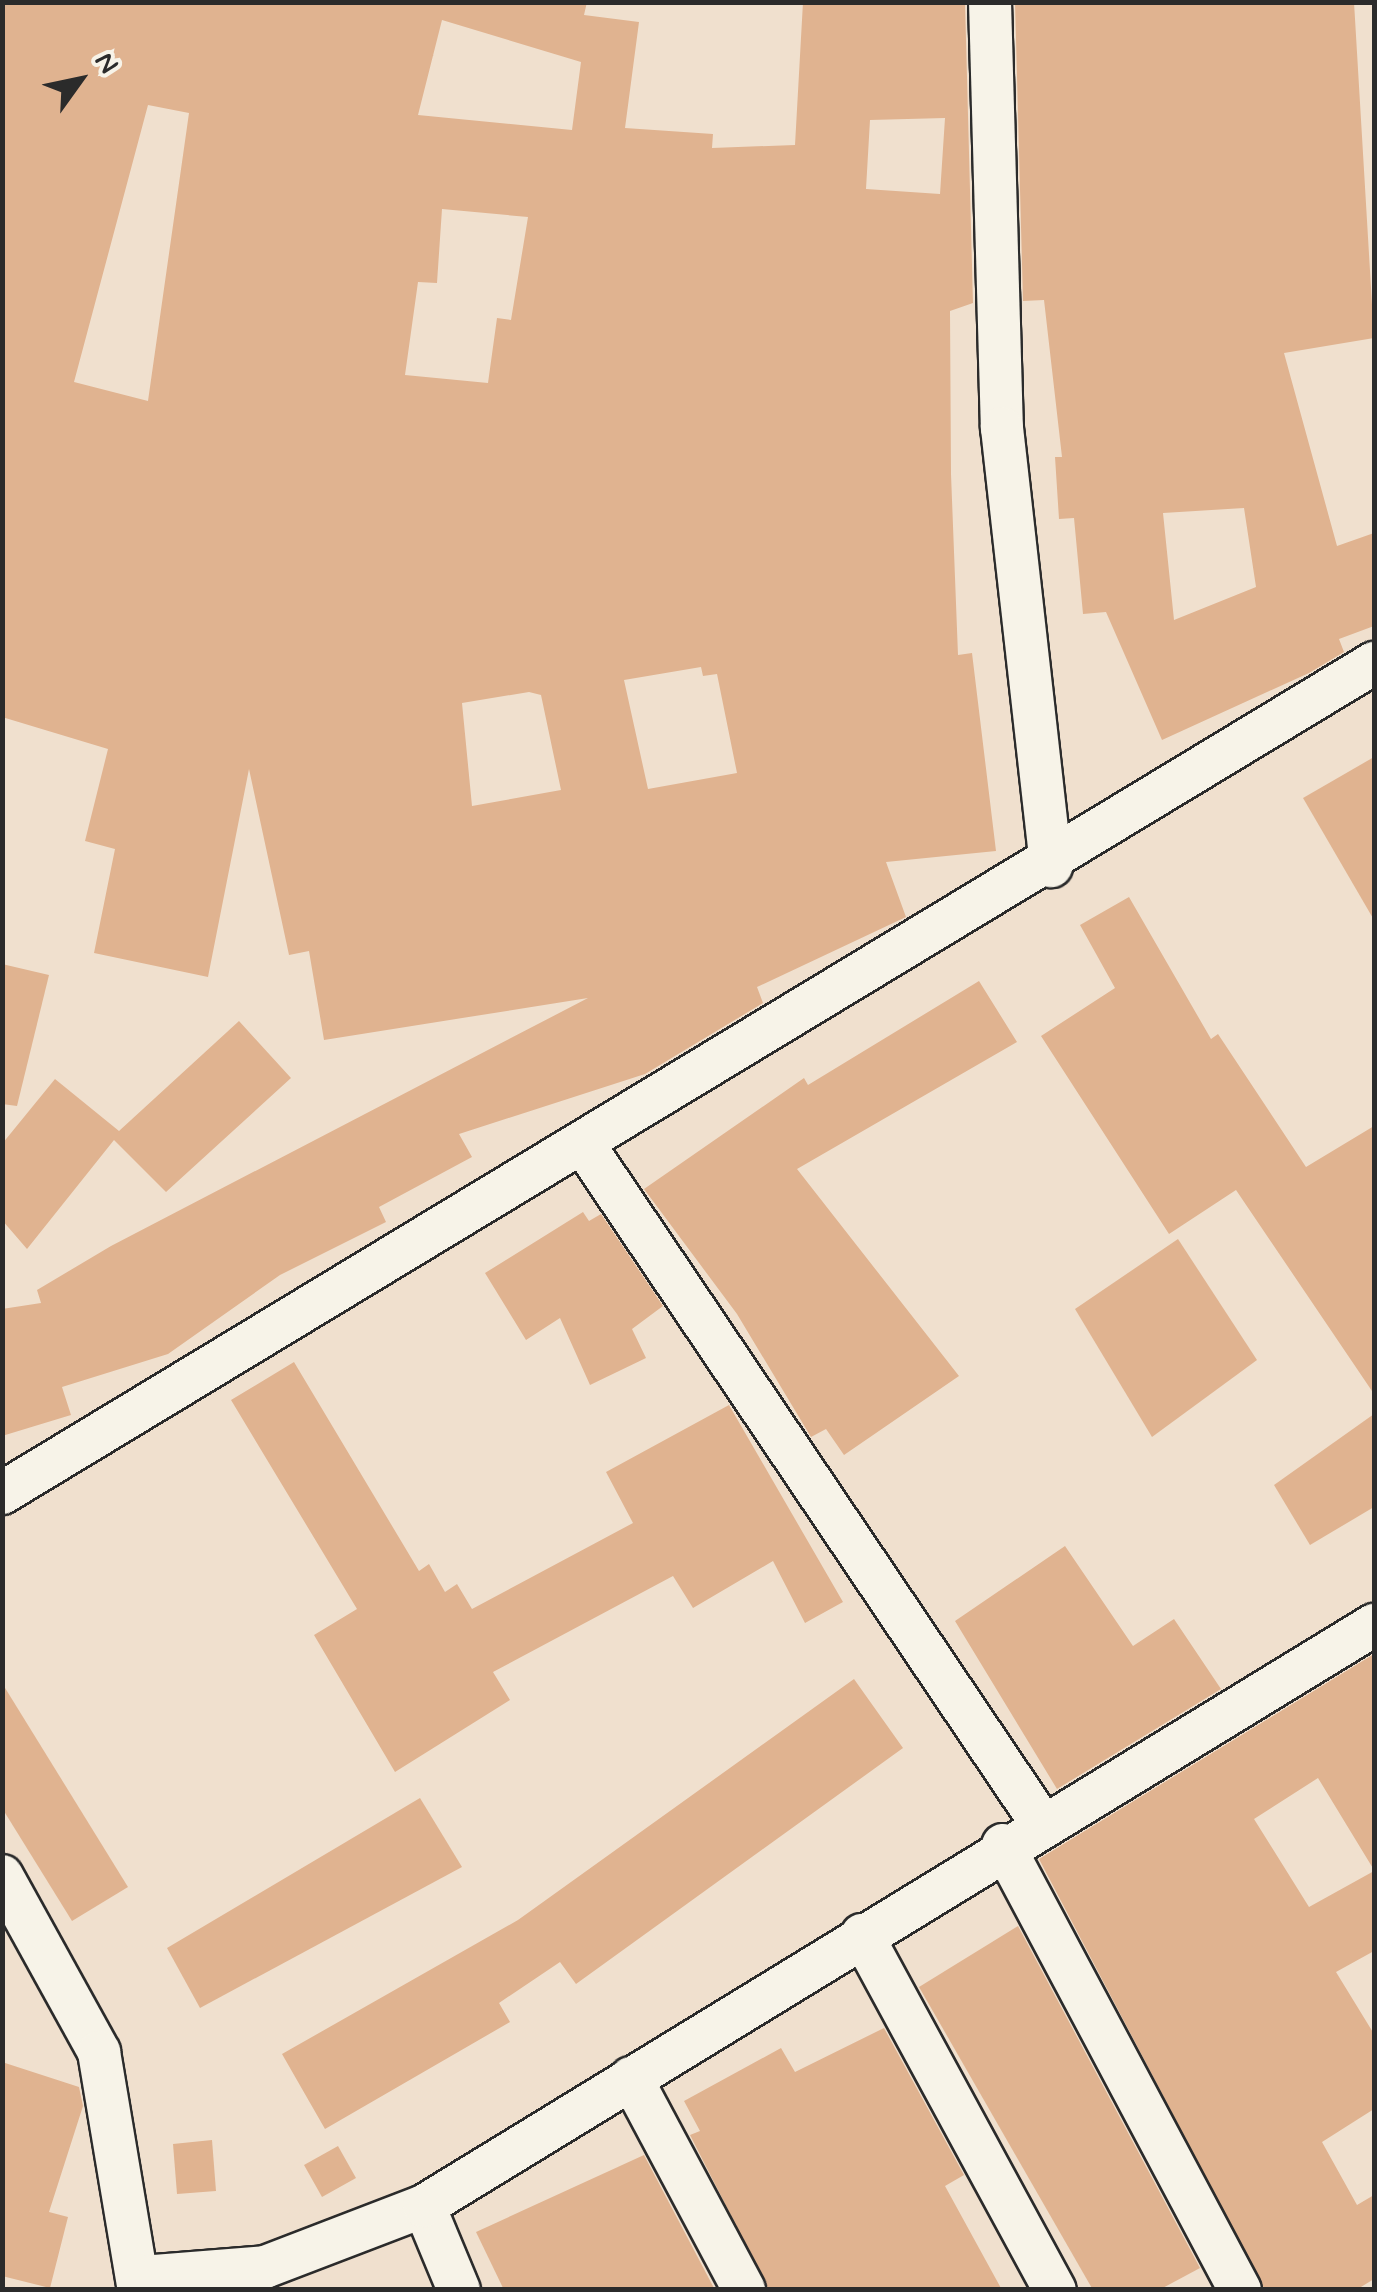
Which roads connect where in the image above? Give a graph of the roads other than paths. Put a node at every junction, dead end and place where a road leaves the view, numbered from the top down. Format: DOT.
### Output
graph roads {
  1 [pos="990,2"];
  2 [pos="1374,663"];
  3 [pos="1050,866"];
  4 [pos="584,1145"];
  5 [pos="2,1494"];
  6 [pos="1374,1625"];
  7 [pos="1042,1824"];
  8 [pos="1003,1845"];
  9 [pos="2,1876"];
  10 [pos="862,1935"];
  11 [pos="632,2078"];
  12 [pos="424,2206"];
  13 [pos="140,2283"];
  14 [pos="459,2290"];
  15 [pos="744,2290"];
  16 [pos="1055,2290"];
  17 [pos="1240,2290"];
  1 -- 3 [label="street"];
  2 -- 3 [label="street"];
  3 -- 4 [label="street"];
  4 -- 5 [label="street"];
  4 -- 7 [label="street"];
  6 -- 7 [label="street"];
  7 -- 8 [label="street"];
  8 -- 10 [label="street"];
  8 -- 17 [label="street"];
  9 -- 13 [label="street"];
  10 -- 11 [label="street"];
  10 -- 16 [label="street"];
  11 -- 12 [label="street"];
  11 -- 15 [label="street"];
  12 -- 13 [label="street"];
  12 -- 14 [label="street"];
}
